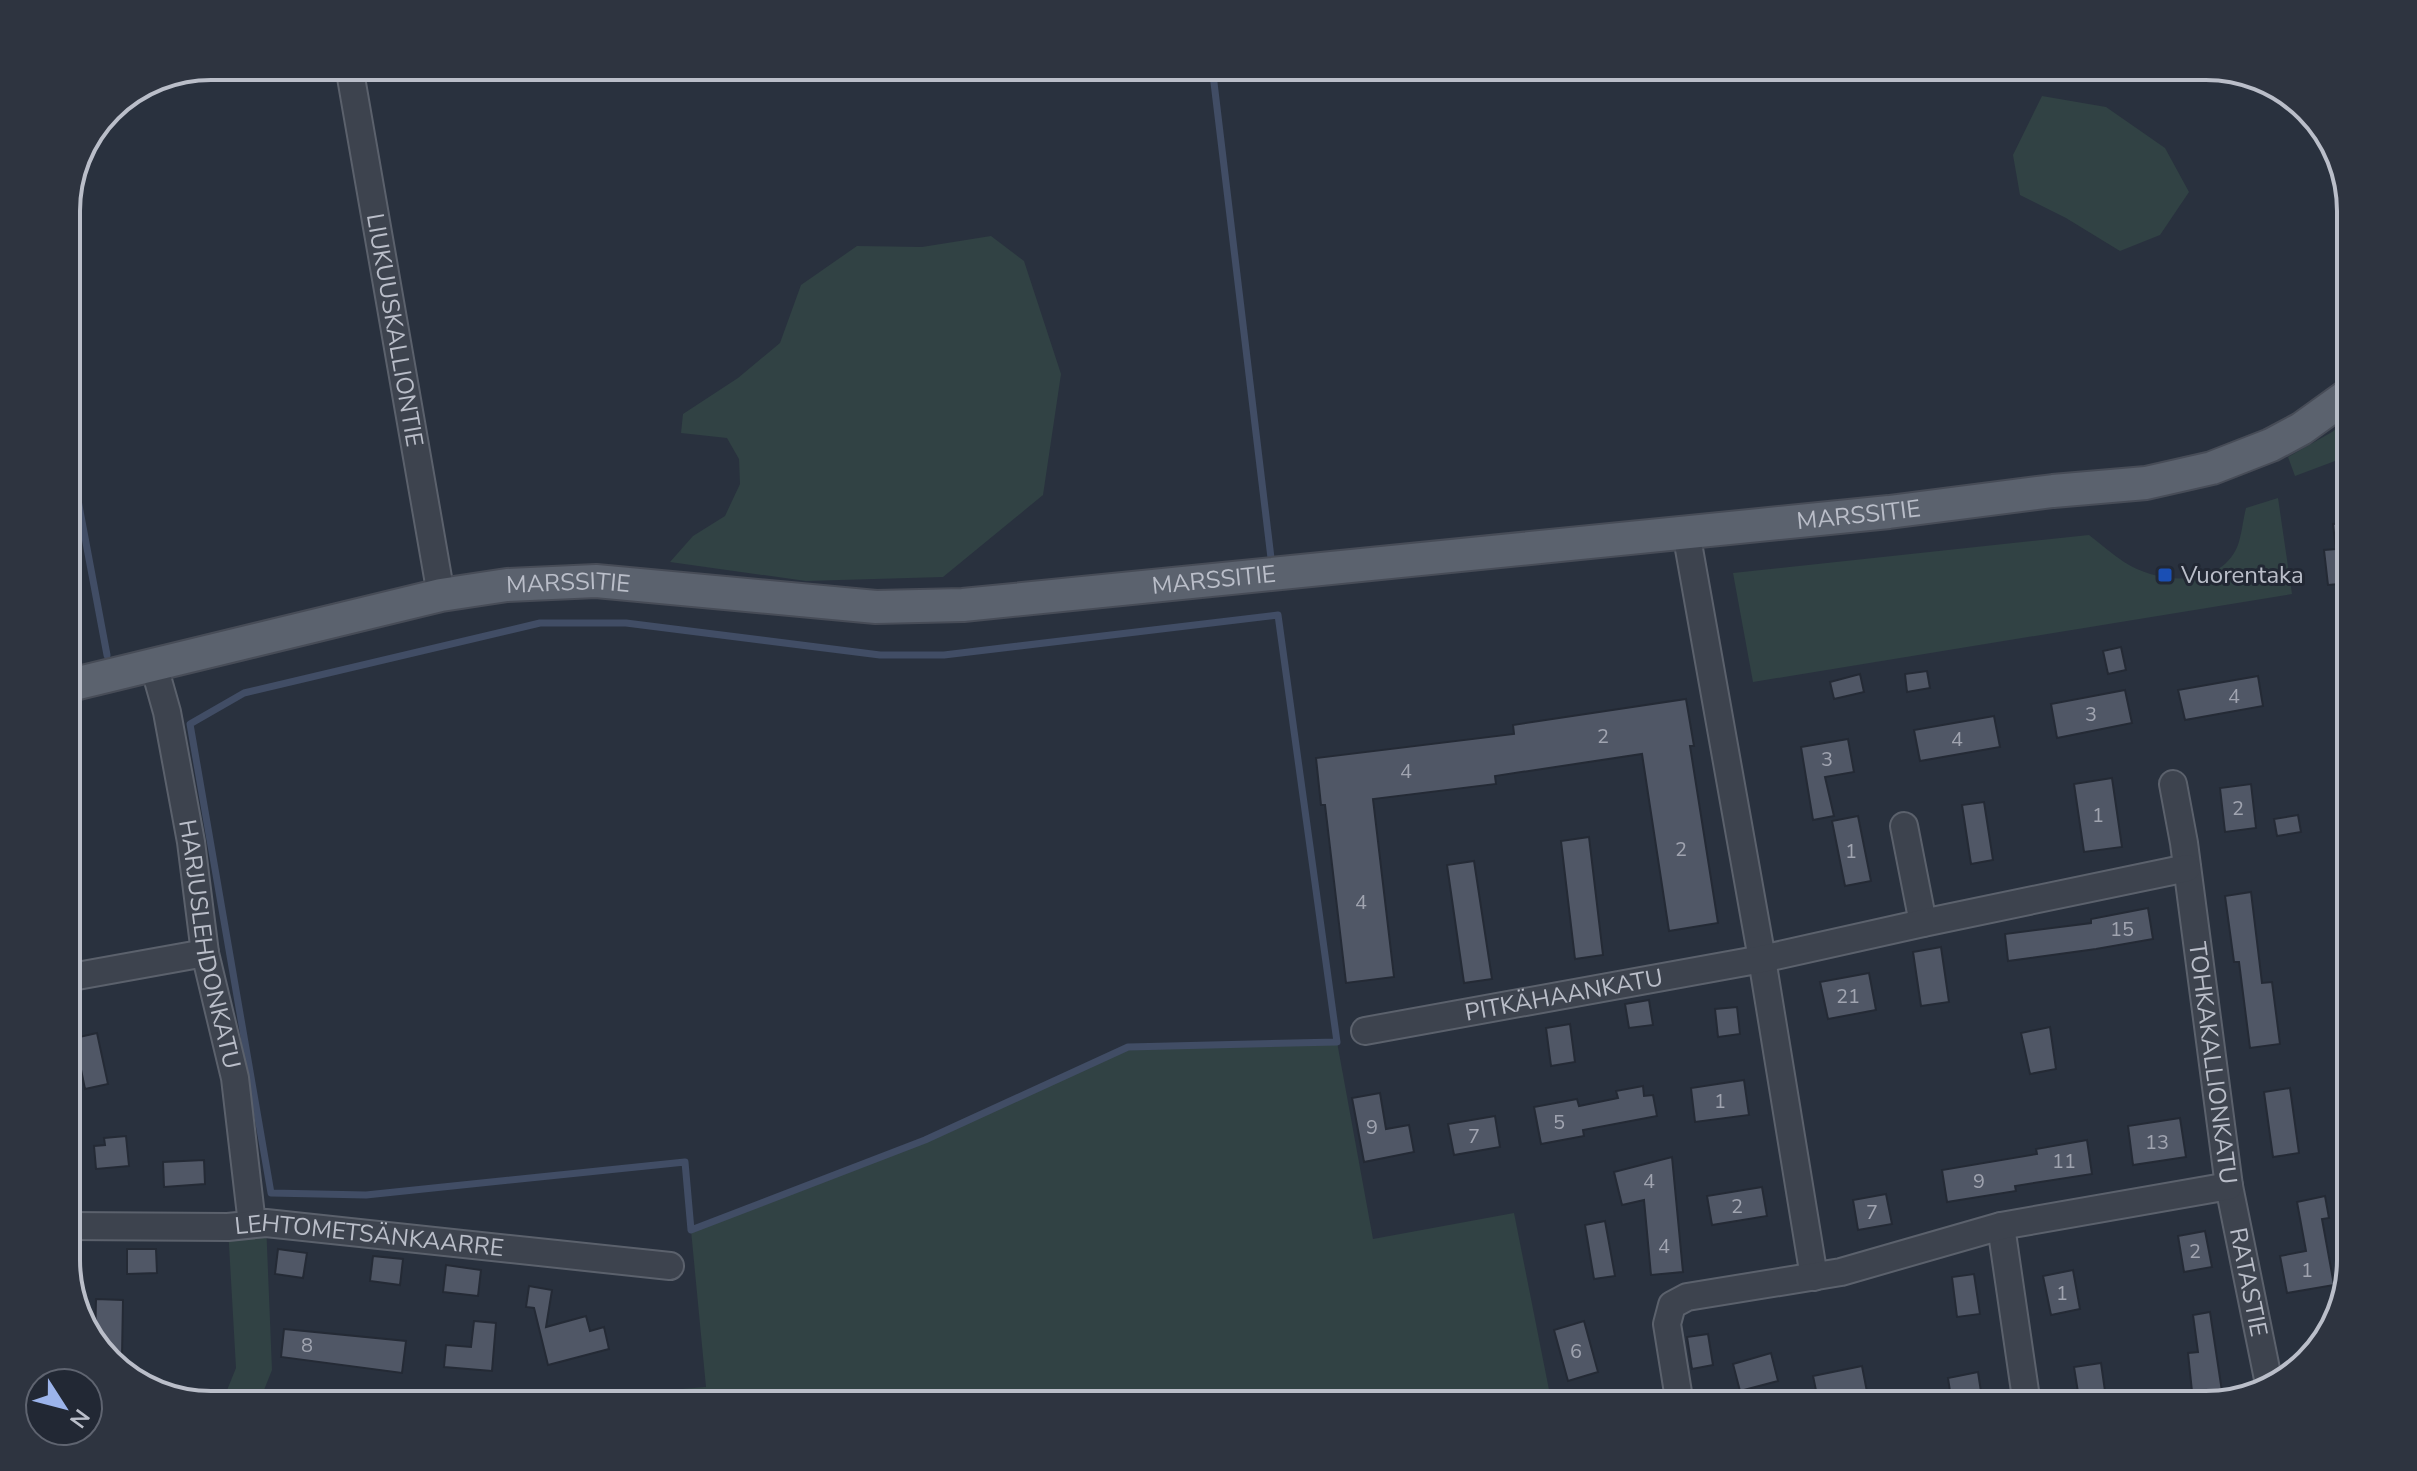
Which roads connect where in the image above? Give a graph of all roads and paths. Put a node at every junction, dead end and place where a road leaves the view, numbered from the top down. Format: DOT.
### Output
graph roads {
  1 [pos="351,80"];
  2 [pos="2337,403"];
  3 [pos="1686,532"];
  4 [pos="441,595"];
  5 [pos="154,666"];
  6 [pos="80,683"];
  7 [pos="2173,784"];
  8 [pos="1904,826"];
  9 [pos="2187,868"];
  10 [pos="1923,923"];
  11 [pos="205,953"];
  12 [pos="1762,959"];
  13 [pos="80,975"];
  14 [pos="1365,1031"];
  15 [pos="2229,1186"];
  16 [pos="252,1224"];
  17 [pos="80,1226"];
  18 [pos="2001,1226"];
  19 [pos="670,1266"];
  20 [pos="1814,1277"];
  21 [pos="2267,1375"];
  22 [pos="1678,1391"];
  23 [pos="2025,1391"];
  1 -- 4 [label="street, LIUKUUSKALLIONTIE"];
  2 -- 3 [label="main road, MARSSITIE"];
  3 -- 4 [label="main road, MARSSITIE"];
  3 -- 12 [label="street"];
  4 -- 5 [label="main road, MARSSITIE"];
  5 -- 6 [label="main road, MARSSITIE"];
  5 -- 11 [label="street, HARJUSLEHDONKATU"];
  7 -- 9 [label="street, TOHKAKALLIONKATU"];
  8 -- 10 [label="street"];
  9 -- 10 [label="street"];
  9 -- 15 [label="street, TOHKAKALLIONKATU"];
  10 -- 12 [label="street"];
  11 -- 13 [label="street"];
  11 -- 16 [label="street, HARJUSLEHDONKATU"];
  12 -- 14 [label="street, PITKÄHAANKATU"];
  12 -- 20 [label="street"];
  15 -- 18 [label="street, TOHKAKALLIONKATU"];
  15 -- 21 [label="street, RATASTIE"];
  16 -- 17 [label="street, LEHTOMETSÄNKAARRE"];
  16 -- 19 [label="street, LEHTOMETSÄNKAARRE"];
  18 -- 20 [label="street, TOHKAKALLIONKATU"];
  18 -- 23 [label="street"];
  20 -- 22 [label="street, TOHKAKALLIONKATU"];
}
